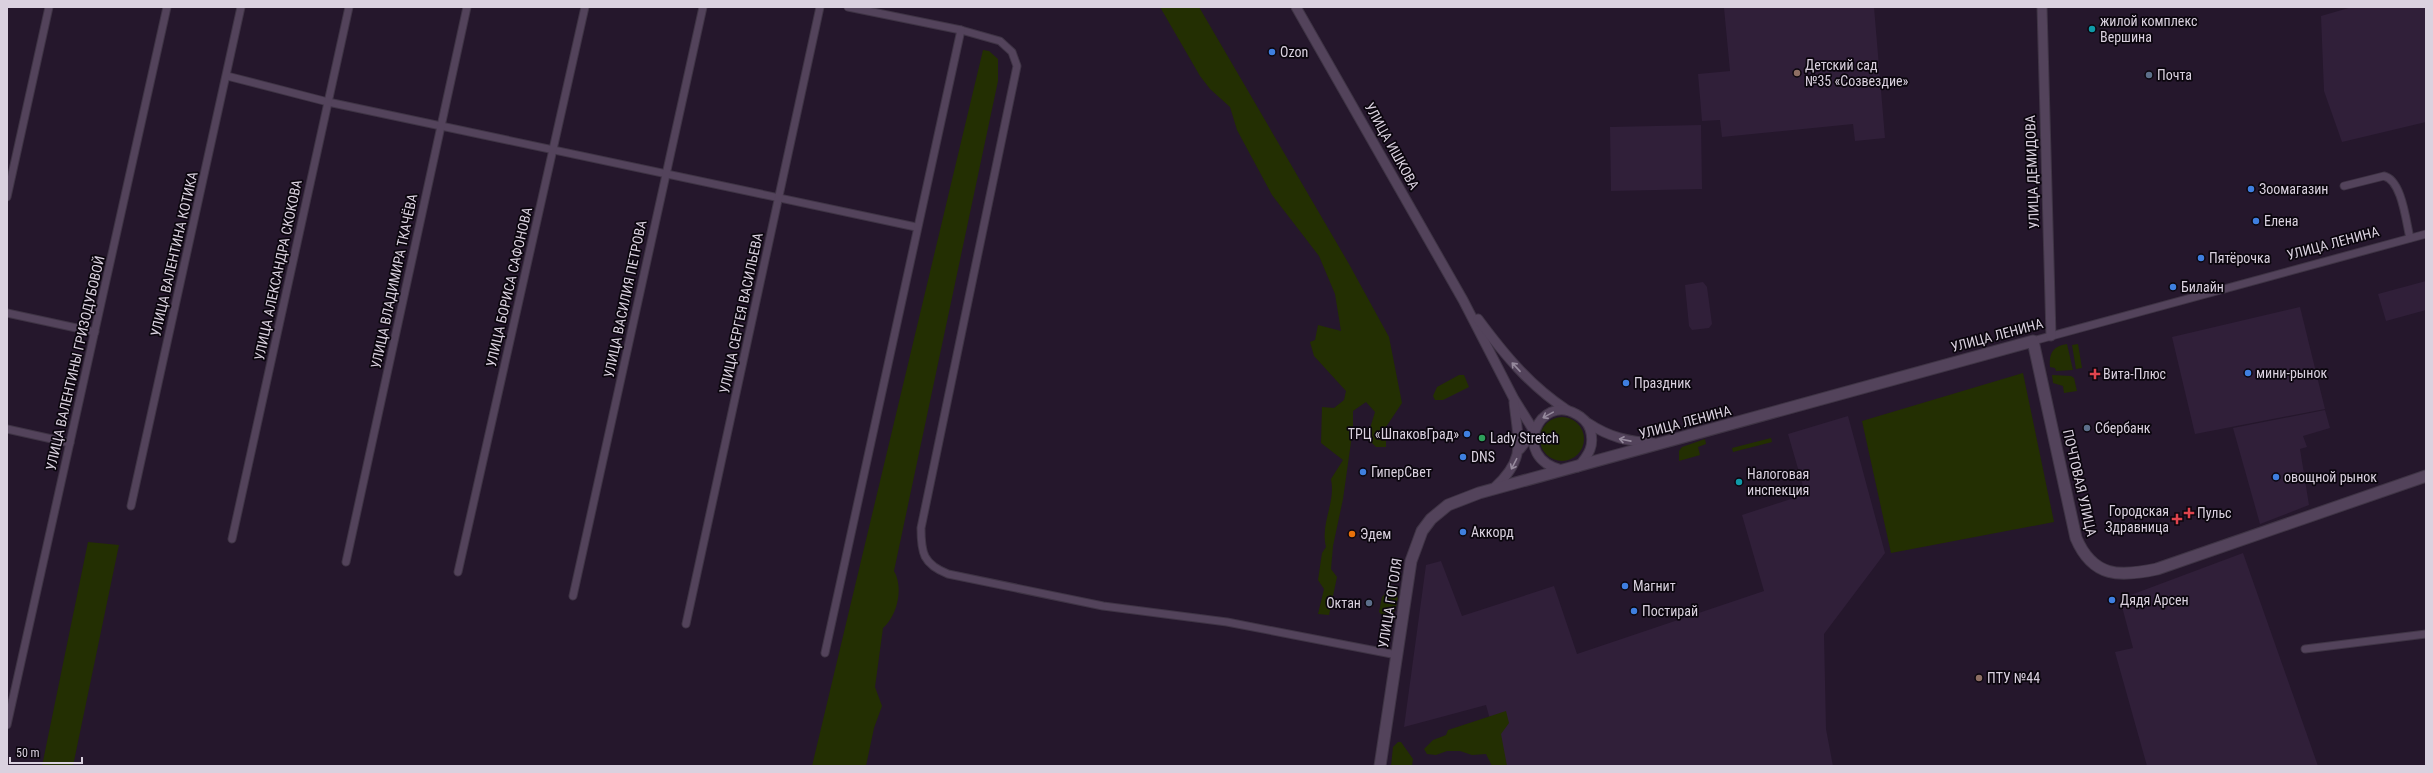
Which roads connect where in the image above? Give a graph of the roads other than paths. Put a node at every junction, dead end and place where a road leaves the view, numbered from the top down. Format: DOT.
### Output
graph roads {
  1 [pos="49,7"];
  2 [pos="168,7"];
  3 [pos="241,7"];
  4 [pos="349,7"];
  5 [pos="467,7"];
  6 [pos="585,7"];
  7 [pos="703,7"];
  8 [pos="820,7"];
  9 [pos="848,7"];
  10 [pos="1296,7"];
  11 [pos="2042,7"];
  12 [pos="961,30"];
  13 [pos="227,76"];
  14 [pos="328,102"];
  15 [pos="441,125"];
  16 [pos="554,150"];
  17 [pos="666,172"];
  18 [pos="2344,186"];
  19 [pos="7,197"];
  20 [pos="780,200"];
  21 [pos="916,227"];
  22 [pos="2426,234"];
  23 [pos="2410,238"];
  24 [pos="1463,300"];
  25 [pos="7,313"];
  26 [pos="95,332"];
  27 [pos="2051,336"];
  28 [pos="2033,341"];
  29 [pos="1514,399"];
  30 [pos="1567,410"];
  31 [pos="1586,422"];
  32 [pos="7,430"];
  33 [pos="1534,432"];
  34 [pos="70,443"];
  35 [pos="1664,444"];
  36 [pos="1520,449"];
  37 [pos="1577,468"];
  38 [pos="1565,471"];
  39 [pos="2426,476"];
  40 [pos="1494,488"];
  41 [pos="131,506"];
  42 [pos="232,539"];
  43 [pos="346,562"];
  44 [pos="458,572"];
  45 [pos="573,596"];
  46 [pos="686,624"];
  47 [pos="2426,634"];
  48 [pos="2305,649"];
  49 [pos="825,653"];
  50 [pos="1397,655"];
  51 [pos="7,725"];
  52 [pos="1380,766"];
  1 -- 19 [label="street"];
  2 -- 26 [label="street, УЛИЦА ВАЛЕНТИНЫ ГРИЗОДУБОВОЙ"];
  3 -- 13 [label="street, УЛИЦА ВАЛЕНТИНА КОТИКА"];
  4 -- 14 [label="street, УЛИЦА АЛЕКСАНДРА СКОКОВА"];
  5 -- 15 [label="street, УЛИЦА ВЛАДИМИРА ТКАЧЁВА"];
  6 -- 16 [label="street, УЛИЦА БОРИСА САФОНОВА"];
  7 -- 17 [label="street, УЛИЦА ВАСИЛИЯ ПЕТРОВА"];
  8 -- 20 [label="street, УЛИЦА СЕРГЕЯ ВАСИЛЬЕВА"];
  9 -- 12 [label="street"];
  10 -- 24 [label="street, УЛИЦА ИШКОВА"];
  11 -- 27 [label="street, УЛИЦА ДЕМИДОВА"];
  12 -- 21 [label="street"];
  12 -- 50 [label="street"];
  13 -- 14 [label="street"];
  13 -- 41 [label="street, УЛИЦА ВАЛЕНТИНА КОТИКА"];
  14 -- 15 [label="street"];
  14 -- 42 [label="street, УЛИЦА АЛЕКСАНДРА СКОКОВА"];
  15 -- 16 [label="street"];
  15 -- 43 [label="street, УЛИЦА ВЛАДИМИРА ТКАЧЁВА"];
  16 -- 17 [label="street"];
  16 -- 44 [label="street, УЛИЦА БОРИСА САФОНОВА"];
  17 -- 20 [label="street"];
  17 -- 45 [label="street, УЛИЦА ВАСИЛИЯ ПЕТРОВА"];
  18 -- 23 [label="street"];
  20 -- 21 [label="street"];
  20 -- 46 [label="street, УЛИЦА СЕРГЕЯ ВАСИЛЬЕВА"];
  21 -- 49 [label="street"];
  22 -- 23 [label="street, УЛИЦА ЛЕНИНА"];
  23 -- 27 [label="street, УЛИЦА ЛЕНИНА"];
  24 -- 29 [label="street, УЛИЦА ИШКОВА"];
  30 -- 24 [label="street, УЛИЦА ИШКОВА, one-way"];
  25 -- 26 [label="street"];
  26 -- 34 [label="street, УЛИЦА ВАЛЕНТИНЫ ГРИЗОДУБОВОЙ"];
  27 -- 28 [label="street, УЛИЦА ЛЕНИНА"];
  28 -- 35 [label="main road, УЛИЦА ЛЕНИНА"];
  28 -- 39 [label="main road, ПОЧТОВАЯ УЛИЦА"];
  29 -- 33 [label="street, УЛИЦА ИШКОВА"];
  29 -- 36 [label="street"];
  30 -- 31 [label="street"];
  30 -- 33 [label="street, one-way"];
  35 -- 31 [label="street, one-way"];
  31 -- 37 [label="street"];
  32 -- 34 [label="street"];
  33 -- 36 [label="street, УЛИЦА ГОГОЛЯ"];
  33 -- 38 [label="street"];
  34 -- 51 [label="street, УЛИЦА ВАЛЕНТИНЫ ГРИЗОДУБОВОЙ"];
  35 -- 37 [label="main road, УЛИЦА ЛЕНИНА"];
  36 -- 40 [label="street, УЛИЦА ГОГОЛЯ, one-way"];
  37 -- 38 [label="main road"];
  38 -- 40 [label="main road, УЛИЦА ГОГОЛЯ"];
  40 -- 50 [label="main road, УЛИЦА ГОГОЛЯ"];
  47 -- 48 [label="street"];
  50 -- 52 [label="main road, УЛИЦА ГОГОЛЯ"];
}
